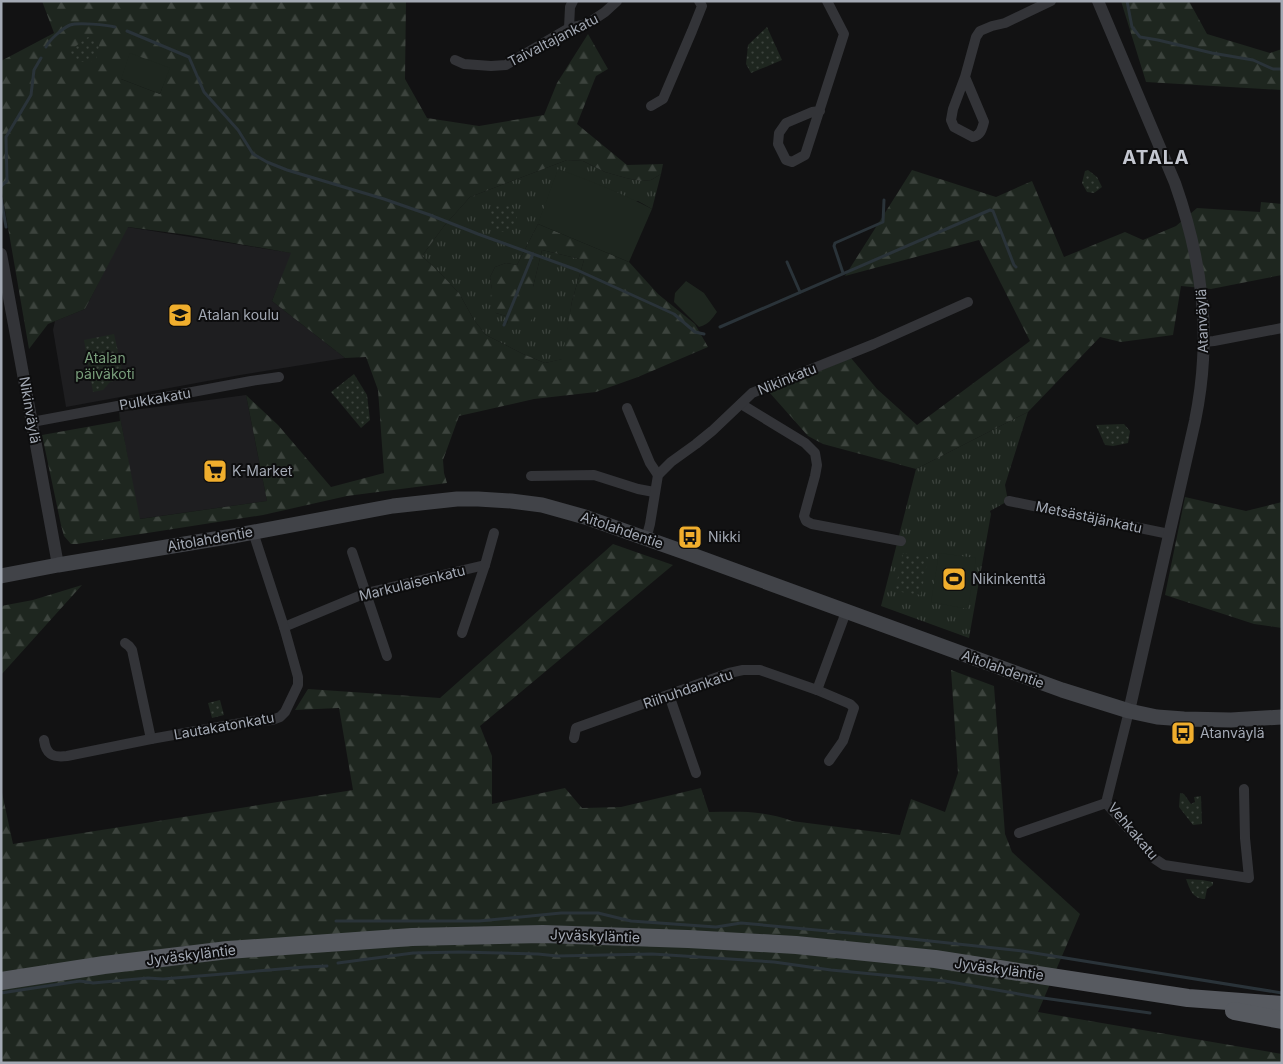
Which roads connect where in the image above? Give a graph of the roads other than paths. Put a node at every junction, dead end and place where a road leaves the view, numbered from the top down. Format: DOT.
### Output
graph roads {
  1 [pos="573,1"];
  2 [pos="617,1"];
  3 [pos="699,1"];
  4 [pos="827,1"];
  5 [pos="1051,1"];
  6 [pos="1098,1"];
  7 [pos="569,28"];
  8 [pos="455,60"];
  9 [pos="965,77"];
  10 [pos="651,106"];
  11 [pos="820,111"];
  12 [pos="1,254"];
  13 [pos="968,302"];
  14 [pos="1282,328"];
  15 [pos="1204,342"];
  16 [pos="279,377"];
  17 [pos="742,404"];
  18 [pos="627,408"];
  19 [pos="32,422"];
  20 [pos="658,475"];
  21 [pos="530,476"];
  22 [pos="654,492"];
  23 [pos="1009,501"];
  24 [pos="253,532"];
  25 [pos="494,533"];
  26 [pos="1169,534"];
  27 [pos="646,539"];
  28 [pos="901,541"];
  29 [pos="352,552"];
  30 [pos="58,565"];
  31 [pos="485,565"];
  32 [pos="1,576"];
  33 [pos="366,593"];
  34 [pos="846,612"];
  35 [pos="284,627"];
  36 [pos="462,633"];
  37 [pos="125,643"];
  38 [pos="387,656"];
  39 [pos="818,690"];
  40 [pos="669,695"];
  41 [pos="1129,711"];
  42 [pos="1282,717"];
  43 [pos="574,738"];
  44 [pos="150,739"];
  45 [pos="44,740"];
  46 [pos="828,760"];
  47 [pos="696,773"];
  48 [pos="1244,789"];
  49 [pos="1106,803"];
  50 [pos="1019,833"];
  51 [pos="1,981"];
  52 [pos="1188,998"];
  53 [pos="1282,1005"];
  54 [pos="1282,1020"];
  1 -- 7 [label="street"];
  2 -- 7 [label="street, Taivaltajankatu"];
  3 -- 10 [label="street"];
  4 -- 11 [label="street"];
  5 -- 9 [label="street"];
  6 -- 15 [label="street, Atanväylä"];
  7 -- 8 [label="street, Taivaltajankatu"];
  9 -- 9 [label="street"];
  11 -- 11 [label="street"];
  12 -- 19 [label="street, Nikinväylä"];
  13 -- 17 [label="street, Nikinkatu"];
  14 -- 15 [label="street"];
  15 -- 26 [label="street, Atanväylä"];
  16 -- 19 [label="street, Pulkkakatu"];
  17 -- 20 [label="street, Nikinkatu"];
  17 -- 28 [label="street"];
  18 -- 20 [label="street"];
  19 -- 30 [label="street, Nikinväylä"];
  20 -- 22 [label="street"];
  21 -- 22 [label="street"];
  22 -- 27 [label="street"];
  23 -- 26 [label="street, Metsästäjänkatu"];
  24 -- 27 [label="main road, Aitolahdentie"];
  24 -- 30 [label="main road, Aitolahdentie"];
  24 -- 35 [label="street, Lautakatonkatu"];
  25 -- 31 [label="street"];
  26 -- 41 [label="street, Atanväylä"];
  27 -- 34 [label="main road, Aitolahdentie"];
  29 -- 33 [label="street"];
  30 -- 32 [label="main road, Aitolahdentie"];
  31 -- 33 [label="street, Markulaisenkatu"];
  31 -- 36 [label="street"];
  33 -- 35 [label="street, Markulaisenkatu"];
  33 -- 38 [label="street"];
  34 -- 39 [label="street"];
  34 -- 41 [label="main road, Aitolahdentie"];
  35 -- 44 [label="street, Lautakatonkatu"];
  37 -- 44 [label="street"];
  39 -- 40 [label="street, Riihuhdankatu"];
  39 -- 46 [label="street, Riihuhdankatu"];
  40 -- 43 [label="street, Riihuhdankatu"];
  40 -- 47 [label="street"];
  41 -- 42 [label="main road, Aitolahdentie"];
  41 -- 49 [label="street, Vehkakatu"];
  44 -- 45 [label="street, Lautakatonkatu"];
  48 -- 49 [label="street, Vehkakatu"];
  49 -- 50 [label="street"];
  51 -- 52 [label="highway, Jyväskyläntie"];
  52 -- 53 [label="highway"];
  52 -- 54 [label="highway"];
}
